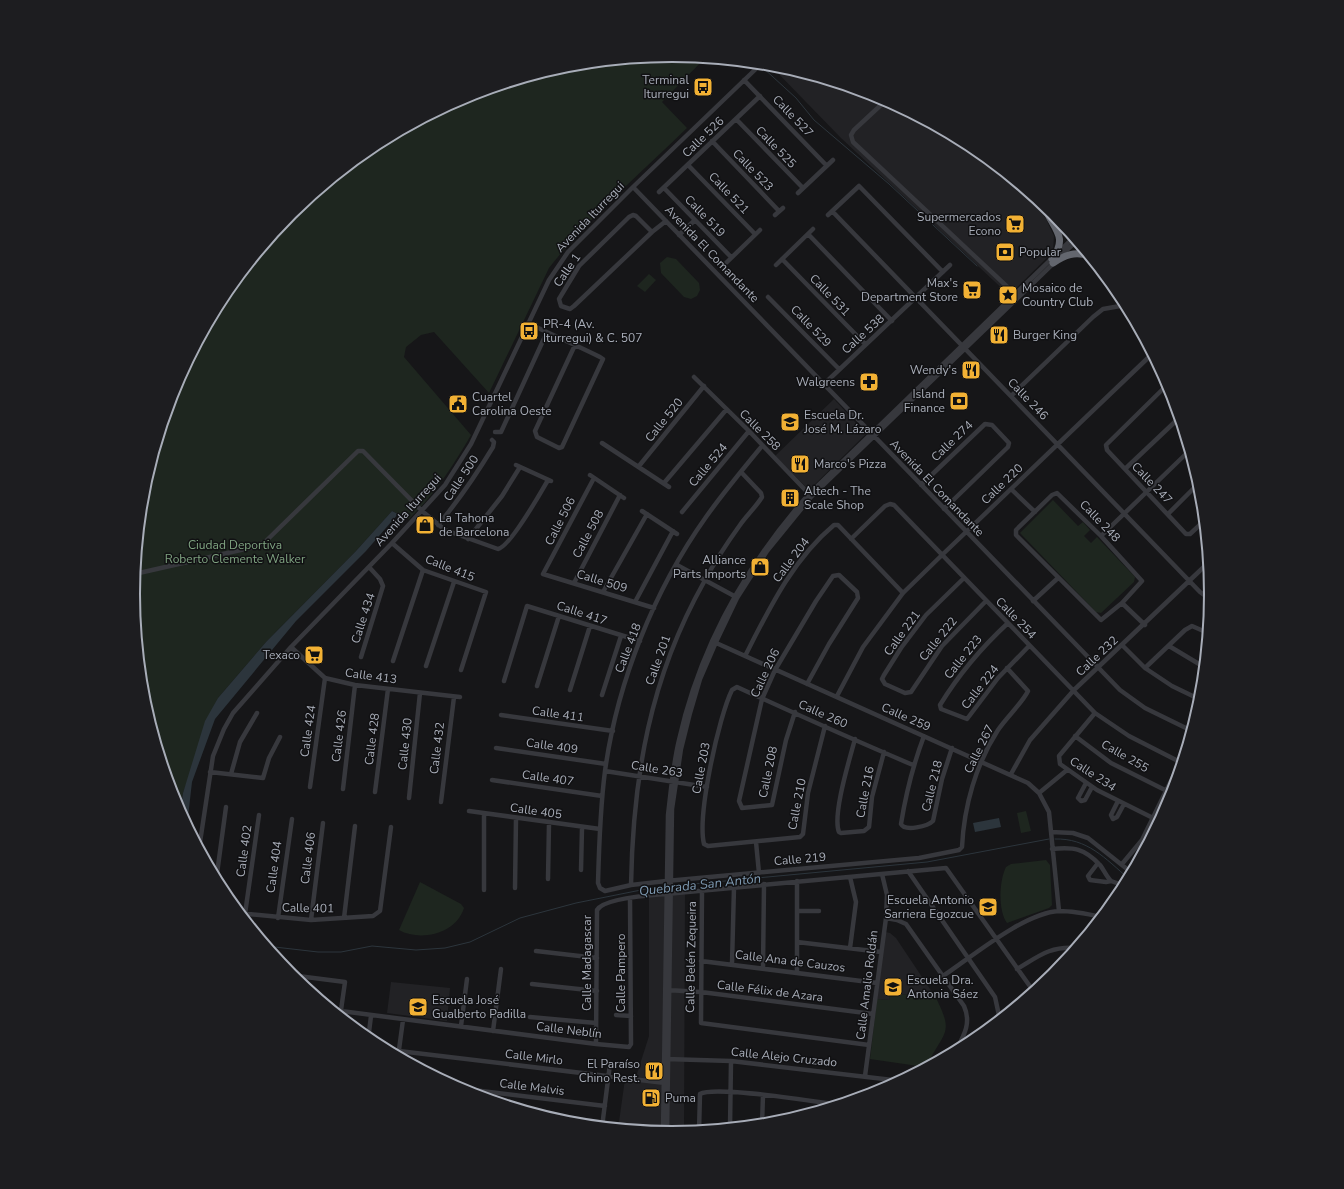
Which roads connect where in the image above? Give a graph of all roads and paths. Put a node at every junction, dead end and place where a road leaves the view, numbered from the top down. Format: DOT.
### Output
graph roads {
  1 [pos="755,69"];
  2 [pos="744,80"];
  3 [pos="760,96"];
  4 [pos="881,105"];
  5 [pos="736,119"];
  6 [pos="712,142"];
  7 [pos="833,160"];
  8 [pos="688,165"];
  9 [pos="827,166"];
  10 [pos="633,187"];
  11 [pos="664,188"];
  12 [pos="803,188"];
  13 [pos="659,192"];
  14 [pos="798,193"];
  15 [pos="779,211"];
  16 [pos="832,211"];
  17 [pos="828,215"];
  18 [pos="695,220"];
  19 [pos="666,221"];
  20 [pos="1052,221"];
  21 [pos="813,229"];
  22 [pos="760,230"];
  23 [pos="652,232"];
  24 [pos="755,234"];
  25 [pos="808,234"];
  26 [pos="679,235"];
  27 [pos="1071,242"];
  28 [pos="1073,244"];
  29 [pos="1081,254"];
  30 [pos="731,257"];
  31 [pos="782,259"];
  32 [pos="1052,261"];
  33 [pos="726,263"];
  34 [pos="776,265"];
  35 [pos="950,265"];
  36 [pos="943,272"];
  37 [pos="1016,296"];
  38 [pos="768,297"];
  39 [pos="916,298"];
  40 [pos="1119,306"];
  41 [pos="892,321"];
  42 [pos="528,323"];
  43 [pos="547,332"];
  44 [pos="865,344"];
  45 [pos="575,345"];
  46 [pos="964,347"];
  47 [pos="1149,357"];
  48 [pos="839,369"];
  49 [pos="694,377"];
  50 [pos="824,385"];
  51 [pos="704,386"];
  52 [pos="1163,389"];
  53 [pos="1011,396"];
  54 [pos="726,410"];
  55 [pos="1176,422"];
  56 [pos="749,431"];
  57 [pos="496,432"];
  58 [pos="872,435"];
  59 [pos="492,440"];
  60 [pos="602,443"];
  61 [pos="1057,444"];
  62 [pos="762,446"];
  63 [pos="1185,455"];
  64 [pos="639,466"];
  65 [pos="1125,469"];
  66 [pos="741,472"];
  67 [pos="664,483"];
  68 [pos="921,485"];
  69 [pos="669,487"];
  70 [pos="1011,489"];
  71 [pos="1193,489"];
  72 [pos="1147,492"];
  73 [pos="810,495"];
  74 [pos="622,496"];
  75 [pos="642,510"];
  76 [pos="944,510"];
  77 [pos="422,511"];
  78 [pos="682,512"];
  79 [pos="1035,512"];
  80 [pos="646,514"];
  81 [pos="1124,514"];
  82 [pos="1168,514"];
  83 [pos="438,525"];
  84 [pos="1200,525"];
  85 [pos="966,532"];
  86 [pos="1101,536"];
  87 [pos="468,539"];
  88 [pos="851,539"];
  89 [pos="392,543"];
  90 [pos="942,554"];
  91 [pos="677,565"];
  92 [pos="369,567"];
  93 [pos="1203,568"];
  94 [pos="423,570"];
  95 [pos="141,573"];
  96 [pos="544,574"];
  97 [pos="964,578"];
  98 [pos="1058,578"];
  99 [pos="705,580"];
  100 [pos="1190,581"];
  101 [pos="454,582"];
  102 [pos="574,583"];
  103 [pos="603,592"];
  104 [pos="903,594"];
  105 [pos="1204,595"];
  106 [pos="736,597"];
  107 [pos="986,600"];
  108 [pos="1032,601"];
  109 [pos="635,602"];
  110 [pos="1122,603"];
  111 [pos="654,608"];
  112 [pos="559,616"];
  113 [pos="1008,623"];
  114 [pos="1145,625"];
  115 [pos="590,626"];
  116 [pos="1203,631"];
  117 [pos="621,636"];
  118 [pos="640,641"];
  119 [pos="714,642"];
  120 [pos="1029,646"];
  121 [pos="1122,646"];
  122 [pos="1169,646"];
  123 [pos="291,647"];
  124 [pos="745,656"];
  125 [pos="360,657"];
  126 [pos="393,661"];
  127 [pos="1200,665"];
  128 [pos="426,666"];
  129 [pos="1007,668"];
  130 [pos="1099,668"];
  131 [pos="1145,668"];
  132 [pos="461,670"];
  133 [pos="775,670"];
  134 [pos="325,678"];
  135 [pos="504,681"];
  136 [pos="807,684"];
  137 [pos="355,685"];
  138 [pos="537,686"];
  139 [pos="388,689"];
  140 [pos="570,690"];
  141 [pos="1074,690"];
  142 [pos="420,693"];
  143 [pos="910,693"];
  144 [pos="602,695"];
  145 [pos="837,696"];
  146 [pos="454,697"];
  147 [pos="460,697"];
  148 [pos="728,697"];
  149 [pos="1194,697"];
  150 [pos="762,699"];
  151 [pos="941,707"];
  152 [pos="795,712"];
  153 [pos="257,713"];
  154 [pos="1095,713"];
  155 [pos="501,715"];
  156 [pos="826,726"];
  157 [pos="1187,728"];
  158 [pos="613,732"];
  159 [pos="924,736"];
  160 [pos="1075,736"];
  161 [pos="280,737"];
  162 [pos="855,739"];
  163 [pos="496,748"];
  164 [pos="952,748"];
  165 [pos="884,752"];
  166 [pos="1178,760"];
  167 [pos="982,761"];
  168 [pos="606,764"];
  169 [pos="913,765"];
  170 [pos="1067,770"];
  171 [pos="605,771"];
  172 [pos="210,772"];
  173 [pos="231,774"];
  174 [pos="1011,774"];
  175 [pos="638,776"];
  176 [pos="492,780"];
  177 [pos="674,782"];
  178 [pos="1086,783"];
  179 [pos="310,787"];
  180 [pos="707,787"];
  181 [pos="1092,787"];
  182 [pos="343,789"];
  183 [pos="1167,791"];
  184 [pos="375,792"];
  185 [pos="1039,793"];
  186 [pos="1166,793"];
  187 [pos="602,796"];
  188 [pos="409,798"];
  189 [pos="1118,801"];
  190 [pos="441,802"];
  191 [pos="1124,804"];
  192 [pos="226,807"];
  193 [pos="740,807"];
  194 [pos="469,811"];
  195 [pos="484,814"];
  196 [pos="259,815"];
  197 [pos="516,818"];
  198 [pos="1152,818"];
  199 [pos="292,819"];
  200 [pos="322,823"];
  201 [pos="549,823"];
  202 [pos="355,826"];
  203 [pos="391,827"];
  204 [pos="582,828"];
  205 [pos="600,829"];
  206 [pos="1051,833"];
  207 [pos="200,841"];
  208 [pos="756,842"];
  209 [pos="704,844"];
  210 [pos="1052,847"];
  211 [pos="956,850"];
  212 [pos="1098,864"];
  213 [pos="1122,864"];
  214 [pos="1128,869"];
  215 [pos="581,870"];
  216 [pos="217,871"];
  217 [pos="908,871"];
  218 [pos="759,873"];
  219 [pos="882,874"];
  220 [pos="850,877"];
  221 [pos="548,879"];
  222 [pos="668,881"];
  223 [pos="797,881"];
  224 [pos="1111,881"];
  225 [pos="764,884"];
  226 [pos="1119,884"];
  227 [pos="631,885"];
  228 [pos="734,887"];
  229 [pos="515,888"];
  230 [pos="600,888"];
  231 [pos="484,890"];
  232 [pos="702,890"];
  233 [pos="668,893"];
  234 [pos="630,898"];
  235 [pos="798,911"];
  236 [pos="819,911"];
  237 [pos="1059,911"];
  238 [pos="245,912"];
  239 [pos="247,914"];
  240 [pos="1096,916"];
  241 [pos="278,918"];
  242 [pos="344,918"];
  243 [pos="886,918"];
  244 [pos="311,920"];
  245 [pos="997,940"];
  246 [pos="797,942"];
  247 [pos="850,948"];
  248 [pos="1071,948"];
  249 [pos="536,951"];
  250 [pos="881,952"];
  251 [pos="597,958"];
  252 [pos="969,959"];
  253 [pos="701,961"];
  254 [pos="732,964"];
  255 [pos="763,968"];
  256 [pos="501,969"];
  257 [pos="1018,969"];
  258 [pos="797,973"];
  259 [pos="301,976"];
  260 [pos="943,976"];
  261 [pos="467,979"];
  262 [pos="877,983"];
  263 [pos="532,984"];
  264 [pos="1031,988"];
  265 [pos="667,990"];
  266 [pos="597,991"];
  267 [pos="701,992"];
  268 [pos="341,1011"];
  269 [pos="873,1014"];
  270 [pos="346,1015"];
  271 [pos="616,1015"];
  272 [pos="999,1015"];
  273 [pos="371,1016"];
  274 [pos="631,1016"];
  275 [pos="530,1017"];
  276 [pos="403,1020"];
  277 [pos="596,1023"];
  278 [pos="461,1026"];
  279 [pos="493,1031"];
  280 [pos="369,1032"];
  281 [pos="960,1042"];
  282 [pos="596,1044"];
  283 [pos="869,1045"];
  284 [pos="629,1047"];
  285 [pos="399,1051"];
  286 [pos="666,1059"];
  287 [pos="731,1061"];
  288 [pos="610,1064"];
  289 [pos="608,1076"];
  290 [pos="865,1076"];
  291 [pos="891,1080"];
  292 [pos="666,1083"];
  293 [pos="480,1091"];
  294 [pos="731,1092"];
  295 [pos="763,1095"];
  296 [pos="828,1103"];
  297 [pos="605,1106"];
  298 [pos="762,1119"];
  299 [pos="603,1122"];
  300 [pos="730,1123"];
  301 [pos="699,1126"];
  302 [pos="663,1127"];
  303 [pos="667,1127"];
  1 -- 2 [label="street, Avenida Iturregui"];
  2 -- 3 [label="street, Calle 527"];
  2 -- 10 [label="street, Avenida Iturregui"];
  3 -- 5 [label="street, Calle 526"];
  3 -- 9 [label="street, Calle 527"];
  4 -- 37 [label="street"];
  5 -- 6 [label="street, Calle 526"];
  5 -- 12 [label="street, Calle 525"];
  6 -- 8 [label="street, Calle 526"];
  6 -- 15 [label="street, Calle 523"];
  7 -- 9 [label="street"];
  8 -- 11 [label="street, Calle 526"];
  8 -- 24 [label="street, Calle 521"];
  9 -- 12 [label="street"];
  10 -- 19 [label="street, Avenida El Comandante"];
  10 -- 42 [label="street, Avenida Iturregui"];
  11 -- 13 [label="street, Calle 526"];
  11 -- 18 [label="street, Calle 519"];
  12 -- 14 [label="street"];
  16 -- 17 [label="street"];
  16 -- 36 [label="street"];
  16 -- 39 [label="street, Calle 246"];
  18 -- 26 [label="street"];
  18 -- 30 [label="street, Calle 519"];
  19 -- 23 [label="street, Calle 1"];
  19 -- 26 [label="street, Avenida El Comandante"];
  20 -- 32 [label="highway"];
  21 -- 25 [label="street"];
  22 -- 24 [label="street"];
  23 -- 23 [label="street, Calle 1"];
  24 -- 30 [label="street"];
  25 -- 31 [label="street"];
  25 -- 41 [label="street"];
  26 -- 50 [label="street, Avenida El Comandante"];
  27 -- 32 [label="street"];
  28 -- 32 [label="street"];
  29 -- 32 [label="highway"];
  30 -- 33 [label="street"];
  31 -- 34 [label="street"];
  31 -- 44 [label="street, Calle 531"];
  32 -- 37 [label="street"];
  35 -- 36 [label="street, Calle 538"];
  36 -- 39 [label="street, Calle 538"];
  37 -- 46 [label="street"];
  38 -- 48 [label="street, Calle 529"];
  39 -- 41 [label="street, Calle 538"];
  39 -- 46 [label="street, Calle 246"];
  40 -- 53 [label="street"];
  41 -- 44 [label="street, Calle 538"];
  42 -- 43 [label="street"];
  42 -- 77 [label="street, Avenida Iturregui"];
  43 -- 45 [label="street"];
  43 -- 57 [label="street"];
  44 -- 48 [label="street, Calle 538"];
  45 -- 45 [label="street"];
  46 -- 53 [label="street, Calle 246"];
  46 -- 58 [label="street"];
  47 -- 61 [label="street, Calle 220"];
  48 -- 50 [label="street, Calle 538"];
  49 -- 51 [label="street, Calle 258"];
  50 -- 58 [label="street, Avenida El Comandante"];
  51 -- 54 [label="street, Calle 258"];
  51 -- 64 [label="street, Calle 520"];
  52 -- 65 [label="street, Calle 247"];
  53 -- 61 [label="street, Calle 246"];
  54 -- 56 [label="street, Calle 258"];
  54 -- 67 [label="street"];
  55 -- 65 [label="street"];
  56 -- 62 [label="street, Calle 258"];
  56 -- 78 [label="street, Calle 524"];
  58 -- 68 [label="street, Avenida El Comandante"];
  58 -- 73 [label="street"];
  59 -- 83 [label="street, Calle 500"];
  60 -- 64 [label="street"];
  61 -- 70 [label="street, Calle 220"];
  61 -- 81 [label="street, Calle 246"];
  62 -- 66 [label="street, Calle 418"];
  62 -- 73 [label="street, Calle 258"];
  63 -- 72 [label="street"];
  64 -- 67 [label="street"];
  65 -- 72 [label="street, Calle 247"];
  66 -- 91 [label="street, Calle 418"];
  66 -- 99 [label="street, Calle 201"];
  67 -- 69 [label="street"];
  68 -- 76 [label="street, Avenida El Comandante"];
  68 -- 76 [label="street, Calle 274"];
  70 -- 79 [label="street"];
  70 -- 85 [label="street, Calle 220"];
  71 -- 82 [label="street"];
  72 -- 81 [label="street"];
  72 -- 82 [label="street, Calle 247"];
  73 -- 106 [label="street"];
  74 -- 96 [label="street, Calle 506"];
  74 -- 102 [label="street, Calle 508"];
  75 -- 80 [label="street"];
  76 -- 85 [label="street, Avenida El Comandante"];
  77 -- 83 [label="street"];
  77 -- 89 [label="street, Avenida Iturregui"];
  77 -- 95 [label="street"];
  79 -- 86 [label="street, Calle 248"];
  79 -- 98 [label="street"];
  80 -- 103 [label="street"];
  80 -- 109 [label="street"];
  81 -- 86 [label="street"];
  81 -- 100 [label="street, Calle 246"];
  82 -- 84 [label="street, Calle 247"];
  83 -- 87 [label="street"];
  85 -- 90 [label="street, Calle 220"];
  85 -- 108 [label="street, Avenida El Comandante"];
  86 -- 110 [label="street, Calle 248"];
  87 -- 87 [label="street"];
  88 -- 90 [label="street, Calle 254"];
  88 -- 104 [label="street, Calle 204"];
  88 -- 124 [label="street, Calle 204"];
  89 -- 92 [label="street, Avenida Iturregui"];
  89 -- 94 [label="street, Calle 415"];
  90 -- 97 [label="street, Calle 254"];
  90 -- 104 [label="street, Calle 220"];
  91 -- 99 [label="street"];
  91 -- 111 [label="street, Calle 418"];
  92 -- 123 [label="street, Avenida Iturregui"];
  92 -- 125 [label="street, Calle 434"];
  93 -- 100 [label="street, Calle 232"];
  94 -- 101 [label="street, Calle 415"];
  94 -- 126 [label="street"];
  96 -- 102 [label="street, Calle 509"];
  97 -- 107 [label="street, Calle 254"];
  97 -- 143 [label="street, Calle 221"];
  98 -- 108 [label="street"];
  98 -- 110 [label="street"];
  99 -- 106 [label="street"];
  99 -- 175 [label="street, Calle 201"];
  100 -- 105 [label="street, Calle 246"];
  100 -- 114 [label="street, Calle 232"];
  101 -- 128 [label="street"];
  101 -- 132 [label="street, Calle 415"];
  102 -- 103 [label="street, Calle 509"];
  103 -- 109 [label="street, Calle 509"];
  104 -- 145 [label="street, Calle 220"];
  106 -- 119 [label="street"];
  107 -- 113 [label="street, Calle 254"];
  107 -- 143 [label="street, Calle 222"];
  108 -- 130 [label="street, Avenida El Comandante"];
  109 -- 111 [label="street, Calle 509"];
  110 -- 114 [label="street"];
  111 -- 118 [label="street, Calle 418"];
  112 -- 115 [label="street, Calle 417"];
  112 -- 135 [label="street, Calle 417"];
  112 -- 138 [label="street"];
  113 -- 120 [label="street, Calle 254"];
  113 -- 151 [label="street, Calle 223"];
  114 -- 121 [label="street, Calle 232"];
  115 -- 117 [label="street, Calle 417"];
  115 -- 140 [label="street"];
  116 -- 122 [label="street"];
  117 -- 118 [label="street, Calle 417"];
  117 -- 144 [label="street"];
  118 -- 158 [label="street, Calle 418"];
  119 -- 124 [label="street, Calle 259"];
  119 -- 177 [label="street"];
  120 -- 129 [label="street, Calle 224"];
  120 -- 141 [label="street, Calle 254"];
  121 -- 130 [label="street, Calle 232"];
  121 -- 131 [label="street"];
  122 -- 127 [label="street"];
  122 -- 131 [label="street"];
  123 -- 134 [label="street, Calle 413"];
  123 -- 172 [label="street, Avenida Iturregui"];
  124 -- 133 [label="street, Calle 259"];
  129 -- 151 [label="street, Calle 224"];
  129 -- 167 [label="street, Calle 267"];
  130 -- 141 [label="street, Calle 232"];
  130 -- 157 [label="street, Avenida El Comandante"];
  131 -- 149 [label="street"];
  133 -- 136 [label="street, Calle 259"];
  133 -- 136 [label="street, Calle 206"];
  133 -- 150 [label="street, Calle 206"];
  134 -- 137 [label="street, Calle 413"];
  134 -- 179 [label="street, Calle 424"];
  136 -- 145 [label="street, Calle 259"];
  137 -- 139 [label="street, Calle 413"];
  137 -- 182 [label="street, Calle 426"];
  139 -- 142 [label="street, Calle 413"];
  139 -- 184 [label="street, Calle 428"];
  141 -- 154 [label="street, Calle 254"];
  141 -- 174 [label="street, Calle 232"];
  142 -- 146 [label="street, Calle 413"];
  142 -- 188 [label="street, Calle 430"];
  145 -- 159 [label="street, Calle 259"];
  146 -- 147 [label="street, Calle 413"];
  146 -- 190 [label="street, Calle 432"];
  148 -- 150 [label="street, Calle 260"];
  148 -- 180 [label="street, Calle 203"];
  150 -- 152 [label="street, Calle 260"];
  150 -- 193 [label="street, Calle 206"];
  152 -- 156 [label="street, Calle 260"];
  152 -- 193 [label="street, Calle 208"];
  153 -- 173 [label="street"];
  154 -- 160 [label="street, Calle 234"];
  154 -- 166 [label="street, Calle 254"];
  155 -- 158 [label="street, Calle 411"];
  156 -- 162 [label="street, Calle 260"];
  156 -- 208 [label="street, Calle 210"];
  158 -- 168 [label="street, Calle 418"];
  159 -- 164 [label="street, Calle 259"];
  159 -- 169 [label="street"];
  160 -- 170 [label="street, Calle 234"];
  160 -- 183 [label="street, Calle 255"];
  161 -- 173 [label="street"];
  162 -- 165 [label="street, Calle 260"];
  162 -- 165 [label="street, Calle 216"];
  163 -- 168 [label="street, Calle 409"];
  164 -- 167 [label="street, Calle 259"];
  164 -- 169 [label="street, Calle 218"];
  165 -- 169 [label="street, Calle 260"];
  167 -- 174 [label="street, Calle 259"];
  167 -- 211 [label="street, Calle 267"];
  168 -- 171 [label="street, Calle 418"];
  170 -- 178 [label="street, Calle 234"];
  170 -- 185 [label="street"];
  171 -- 175 [label="street, Calle 263"];
  171 -- 187 [label="street, Calle 418"];
  172 -- 173 [label="street"];
  172 -- 207 [label="street, Avenida Iturregui"];
  174 -- 185 [label="street, Calle 259"];
  175 -- 177 [label="street, Calle 263"];
  175 -- 227 [label="street, Calle 201"];
  176 -- 187 [label="street, Calle 407"];
  177 -- 180 [label="street, Calle 263"];
  177 -- 222 [label="street"];
  178 -- 181 [label="street, Calle 234"];
  178 -- 181 [label="street"];
  180 -- 209 [label="street, Calle 203"];
  181 -- 189 [label="street, Calle 234"];
  185 -- 206 [label="street, Calle 259"];
  186 -- 198 [label="street"];
  187 -- 205 [label="street, Calle 418"];
  189 -- 191 [label="street, Calle 234"];
  189 -- 191 [label="street"];
  191 -- 198 [label="street, Calle 234"];
  192 -- 216 [label="street"];
  194 -- 195 [label="street, Calle 405"];
  195 -- 197 [label="street, Calle 405"];
  195 -- 231 [label="street"];
  196 -- 238 [label="street, Calle 402"];
  197 -- 201 [label="street, Calle 405"];
  197 -- 229 [label="street"];
  198 -- 213 [label="street"];
  199 -- 241 [label="street, Calle 404"];
  200 -- 244 [label="street, Calle 406"];
  201 -- 204 [label="street, Calle 405"];
  201 -- 221 [label="street"];
  202 -- 242 [label="street"];
  203 -- 242 [label="street, Calle 401"];
  204 -- 205 [label="street, Calle 405"];
  204 -- 215 [label="street"];
  205 -- 230 [label="street, Calle 418"];
  206 -- 210 [label="street, Calle 259"];
  206 -- 213 [label="street"];
  208 -- 209 [label="street, Calle 210"];
  208 -- 218 [label="street"];
  210 -- 212 [label="street"];
  210 -- 237 [label="street, Calle 259"];
  211 -- 218 [label="street, Calle 219"];
  212 -- 224 [label="street"];
  212 -- 224 [label="street"];
  213 -- 214 [label="street"];
  217 -- 219 [label="street"];
  217 -- 245 [label="street"];
  217 -- 252 [label="street"];
  218 -- 222 [label="street, Calle 219"];
  219 -- 220 [label="street"];
  219 -- 243 [label="street, Calle Amalio Roldán"];
  220 -- 223 [label="street"];
  220 -- 247 [label="street"];
  222 -- 227 [label="street, Calle 219"];
  222 -- 233 [label="street"];
  223 -- 225 [label="street"];
  223 -- 235 [label="street"];
  224 -- 226 [label="street"];
  225 -- 228 [label="street"];
  225 -- 255 [label="street"];
  227 -- 230 [label="street, Calle 219"];
  228 -- 232 [label="street"];
  228 -- 254 [label="street"];
  232 -- 233 [label="street"];
  232 -- 253 [label="street, Calle Belén Zequeira"];
  233 -- 234 [label="street"];
  233 -- 265 [label="street"];
  234 -- 251 [label="street, Calle Madagascar"];
  234 -- 274 [label="street, Calle Pampero"];
  235 -- 236 [label="street"];
  235 -- 246 [label="street"];
  237 -- 240 [label="street"];
  237 -- 245 [label="street"];
  239 -- 241 [label="street, Calle 401"];
  241 -- 244 [label="street, Calle 401"];
  242 -- 244 [label="street, Calle 401"];
  243 -- 250 [label="street, Calle Amalio Roldán"];
  243 -- 260 [label="street"];
  245 -- 252 [label="street"];
  245 -- 257 [label="street"];
  246 -- 247 [label="street"];
  246 -- 258 [label="street"];
  247 -- 250 [label="street"];
  248 -- 257 [label="street"];
  249 -- 251 [label="street"];
  250 -- 262 [label="street, Calle Amalio Roldán"];
  251 -- 266 [label="street, Calle Madagascar"];
  252 -- 260 [label="street"];
  252 -- 272 [label="street"];
  253 -- 254 [label="street, Calle Ana de Cauzos"];
  253 -- 267 [label="street, Calle Belén Zequeira"];
  254 -- 255 [label="street, Calle Ana de Cauzos"];
  255 -- 258 [label="street, Calle Ana de Cauzos"];
  256 -- 279 [label="street"];
  257 -- 264 [label="street"];
  258 -- 262 [label="street, Calle Ana de Cauzos"];
  259 -- 268 [label="street"];
  260 -- 281 [label="street"];
  261 -- 278 [label="street"];
  262 -- 269 [label="street, Calle Amalio Roldán"];
  263 -- 266 [label="street"];
  265 -- 267 [label="street, Calle Félix de Azara"];
  265 -- 286 [label="street"];
  266 -- 277 [label="street, Calle Madagascar"];
  267 -- 269 [label="street, Calle Félix de Azara"];
  267 -- 283 [label="street, Calle Belén Zequeira"];
  269 -- 283 [label="street, Calle Amalio Roldán"];
  270 -- 273 [label="street, Calle Neblín"];
  271 -- 274 [label="street"];
  273 -- 276 [label="street, Calle Neblín"];
  273 -- 280 [label="street"];
  274 -- 284 [label="street, Calle Pampero"];
  275 -- 277 [label="street"];
  276 -- 278 [label="street, Calle Neblín"];
  276 -- 285 [label="street"];
  277 -- 282 [label="street, Calle Madagascar"];
  278 -- 279 [label="street, Calle Neblín"];
  279 -- 282 [label="street, Calle Neblín"];
  282 -- 284 [label="street, Calle Neblín"];
  283 -- 290 [label="street, Calle Amalio Roldán"];
  285 -- 289 [label="street, Calle Mirlo"];
  286 -- 287 [label="street, Calle Alejo Cruzado"];
  286 -- 292 [label="street"];
  287 -- 290 [label="street, Calle Alejo Cruzado"];
  287 -- 294 [label="street"];
  288 -- 289 [label="street"];
  289 -- 292 [label="street, Calle Mirlo"];
  289 -- 297 [label="street"];
  290 -- 291 [label="street, Calle Alejo Cruzado"];
  292 -- 302 [label="street"];
  292 -- 303 [label="street"];
  293 -- 297 [label="street, Calle Malvis"];
  294 -- 295 [label="street"];
  294 -- 300 [label="street"];
  294 -- 301 [label="street"];
  295 -- 296 [label="street"];
  295 -- 298 [label="street"];
  297 -- 299 [label="street"];
}
